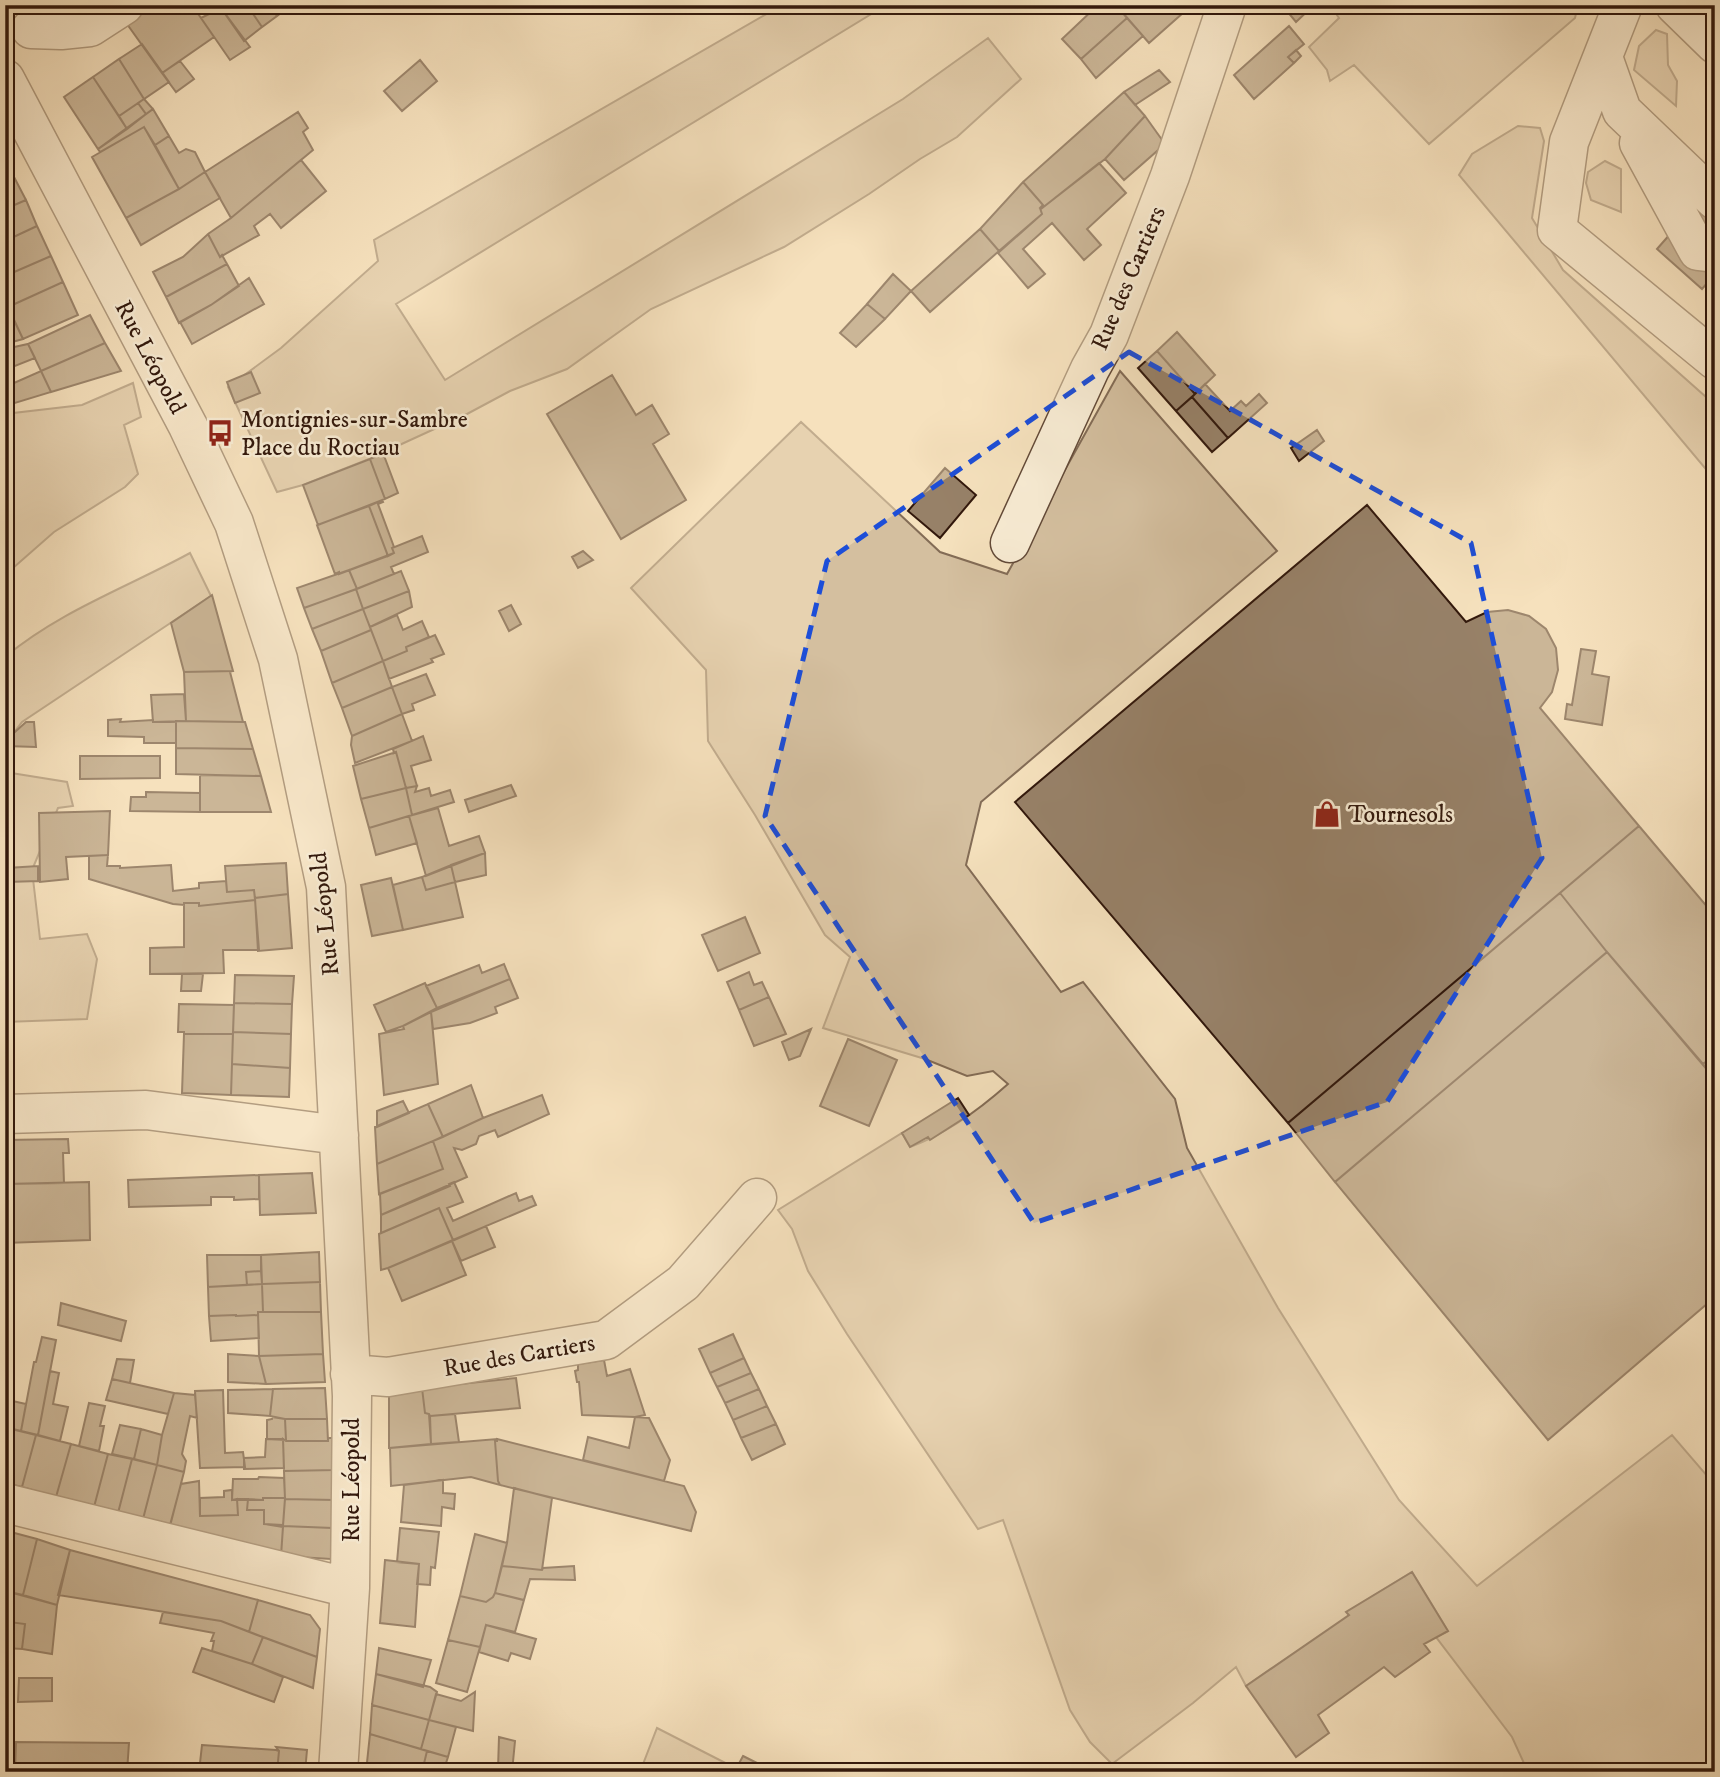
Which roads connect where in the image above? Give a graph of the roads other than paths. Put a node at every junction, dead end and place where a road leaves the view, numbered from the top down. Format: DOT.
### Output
graph roads {
  1 [pos="124,5"];
  2 [pos="1227,5"];
  3 [pos="1623,5"];
  4 [pos="30,17"];
  5 [pos="1692,19"];
  6 [pos="1715,44"];
  7 [pos="1603,57"];
  8 [pos="1715,62"];
  9 [pos="5,64"];
  10 [pos="5,79"];
  11 [pos="1622,111"];
  12 [pos="1715,162"];
  13 [pos="1715,200"];
  14 [pos="1715,253"];
  15 [pos="1715,359"];
  16 [pos="1010,543"];
  17 [pos="5,1114"];
  18 [pos="339,1135"];
  19 [pos="757,1198"];
  20 [pos="350,1374"];
  21 [pos="5,1503"];
  22 [pos="350,1588"];
  23 [pos="338,1772"];
  1 -- 4 [label="street"];
  2 -- 16 [label="street, Rue des Cartiers"];
  3 -- 7 [label="street"];
  4 -- 9 [label="street"];
  5 -- 6 [label="street"];
  5 -- 8 [label="street"];
  7 -- 11 [label="street"];
  7 -- 15 [label="street"];
  10 -- 18 [label="street, Rue Léopold"];
  11 -- 12 [label="street"];
  11 -- 13 [label="street"];
  11 -- 14 [label="street"];
  17 -- 18 [label="street"];
  18 -- 20 [label="street, Rue Léopold"];
  19 -- 20 [label="street, Rue des Cartiers"];
  20 -- 22 [label="street, Rue Léopold"];
  21 -- 22 [label="street"];
  22 -- 23 [label="street, Rue Léopold"];
}
